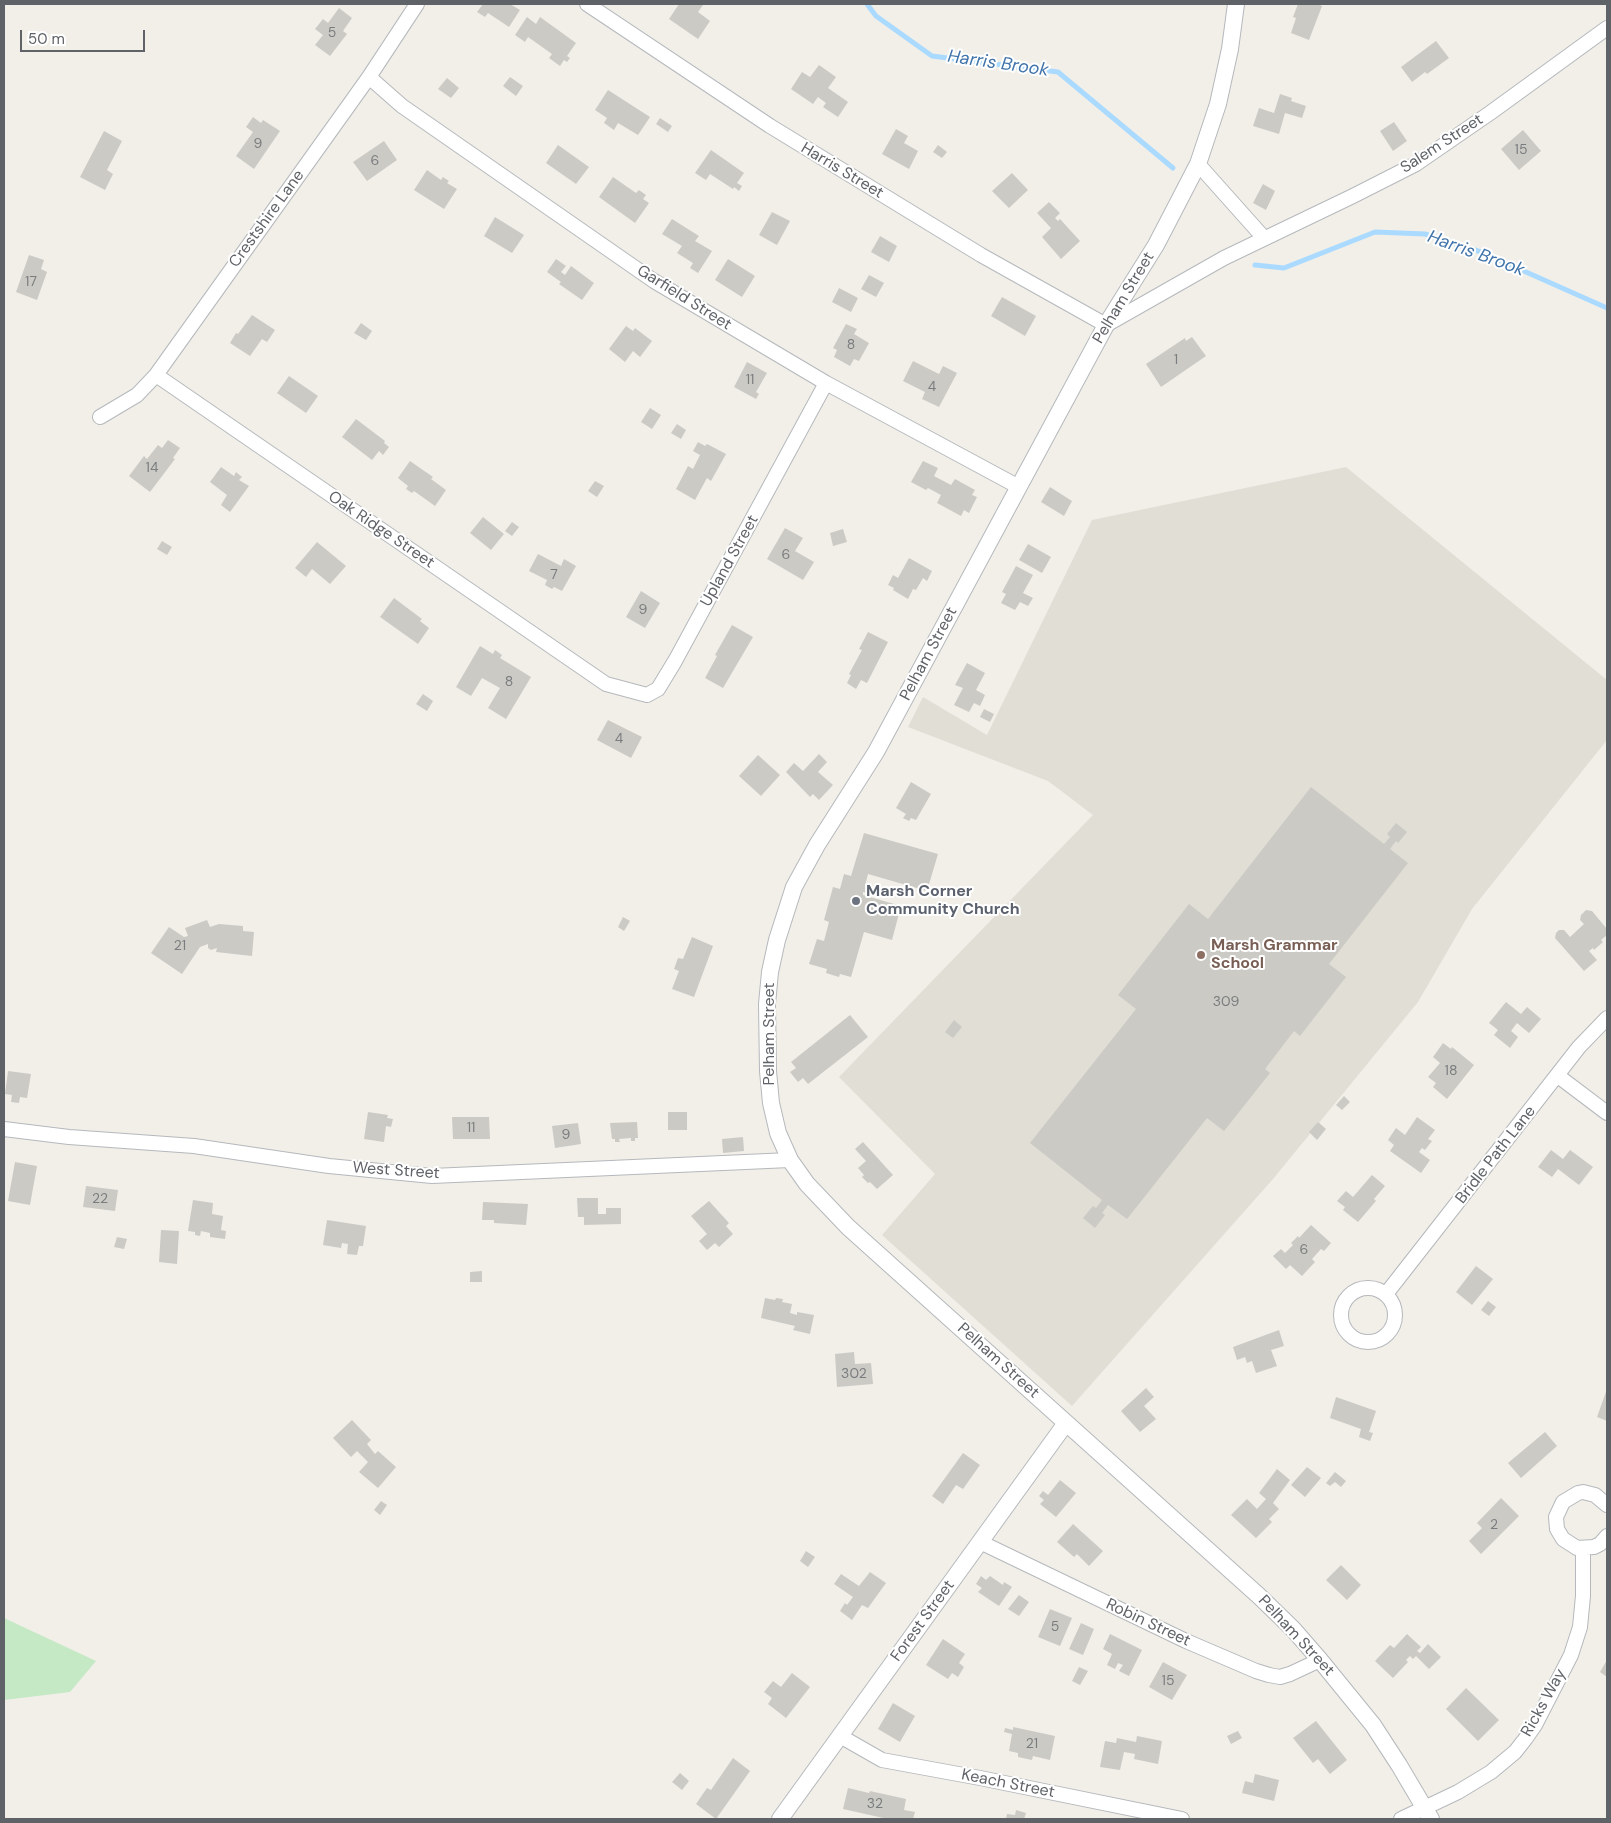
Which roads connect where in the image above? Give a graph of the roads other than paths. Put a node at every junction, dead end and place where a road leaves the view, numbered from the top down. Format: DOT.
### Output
graph roads {
  1 [pos="417,4"];
  2 [pos="587,4"];
  3 [pos="1236,4"];
  4 [pos="1607,28"];
  5 [pos="369,77"];
  6 [pos="1198,164"];
  7 [pos="1264,238"];
  8 [pos="1106,324"];
  9 [pos="156,375"];
  10 [pos="826,383"];
  11 [pos="100,417"];
  12 [pos="1019,487"];
  13 [pos="606,684"];
  14 [pos="1607,1018"];
  15 [pos="1558,1076"];
  16 [pos="1607,1113"];
  17 [pos="4,1129"];
  18 [pos="790,1160"];
  19 [pos="1386,1294"];
  20 [pos="1066,1423"];
  21 [pos="1607,1505"];
  22 [pos="1607,1536"];
  23 [pos="980,1542"];
  24 [pos="1583,1549"];
  25 [pos="1320,1660"];
  26 [pos="840,1736"];
  27 [pos="1428,1814"];
  28 [pos="780,1819"];
  29 [pos="1182,1819"];
  30 [pos="1401,1819"];
  1 -- 5 [label="street, Crestshire Lane"];
  2 -- 8 [label="street, Harris Street"];
  3 -- 6 [label="street, Pelham Street"];
  4 -- 7 [label="street, Salem Street"];
  5 -- 9 [label="street, Crestshire Lane"];
  5 -- 10 [label="street, Garfield Street"];
  6 -- 7 [label="street"];
  6 -- 8 [label="street, Pelham Street"];
  7 -- 8 [label="street, Salem Street"];
  8 -- 12 [label="street, Pelham Street"];
  9 -- 11 [label="street, Crestshire Lane"];
  9 -- 13 [label="street, Oak Ridge Street"];
  10 -- 12 [label="street, Garfield Street"];
  10 -- 13 [label="street, Upland Street"];
  12 -- 18 [label="street, Pelham Street"];
  14 -- 15 [label="street, Bridle Path Lane"];
  15 -- 16 [label="street"];
  15 -- 19 [label="street, Bridle Path Lane"];
  17 -- 18 [label="street, West Street"];
  18 -- 20 [label="street, Pelham Street"];
  19 -- 19 [label="street"];
  20 -- 23 [label="street, Forest Street"];
  20 -- 25 [label="street, Pelham Street"];
  21 -- 24 [label="street"];
  22 -- 24 [label="street"];
  23 -- 25 [label="street, Robin Street"];
  23 -- 26 [label="street, Forest Street"];
  24 -- 27 [label="street, Ricks Way"];
  25 -- 27 [label="street, Pelham Street"];
  26 -- 28 [label="street, Forest Street"];
  26 -- 29 [label="street, Keach Street"];
  27 -- 30 [label="street"];
}
